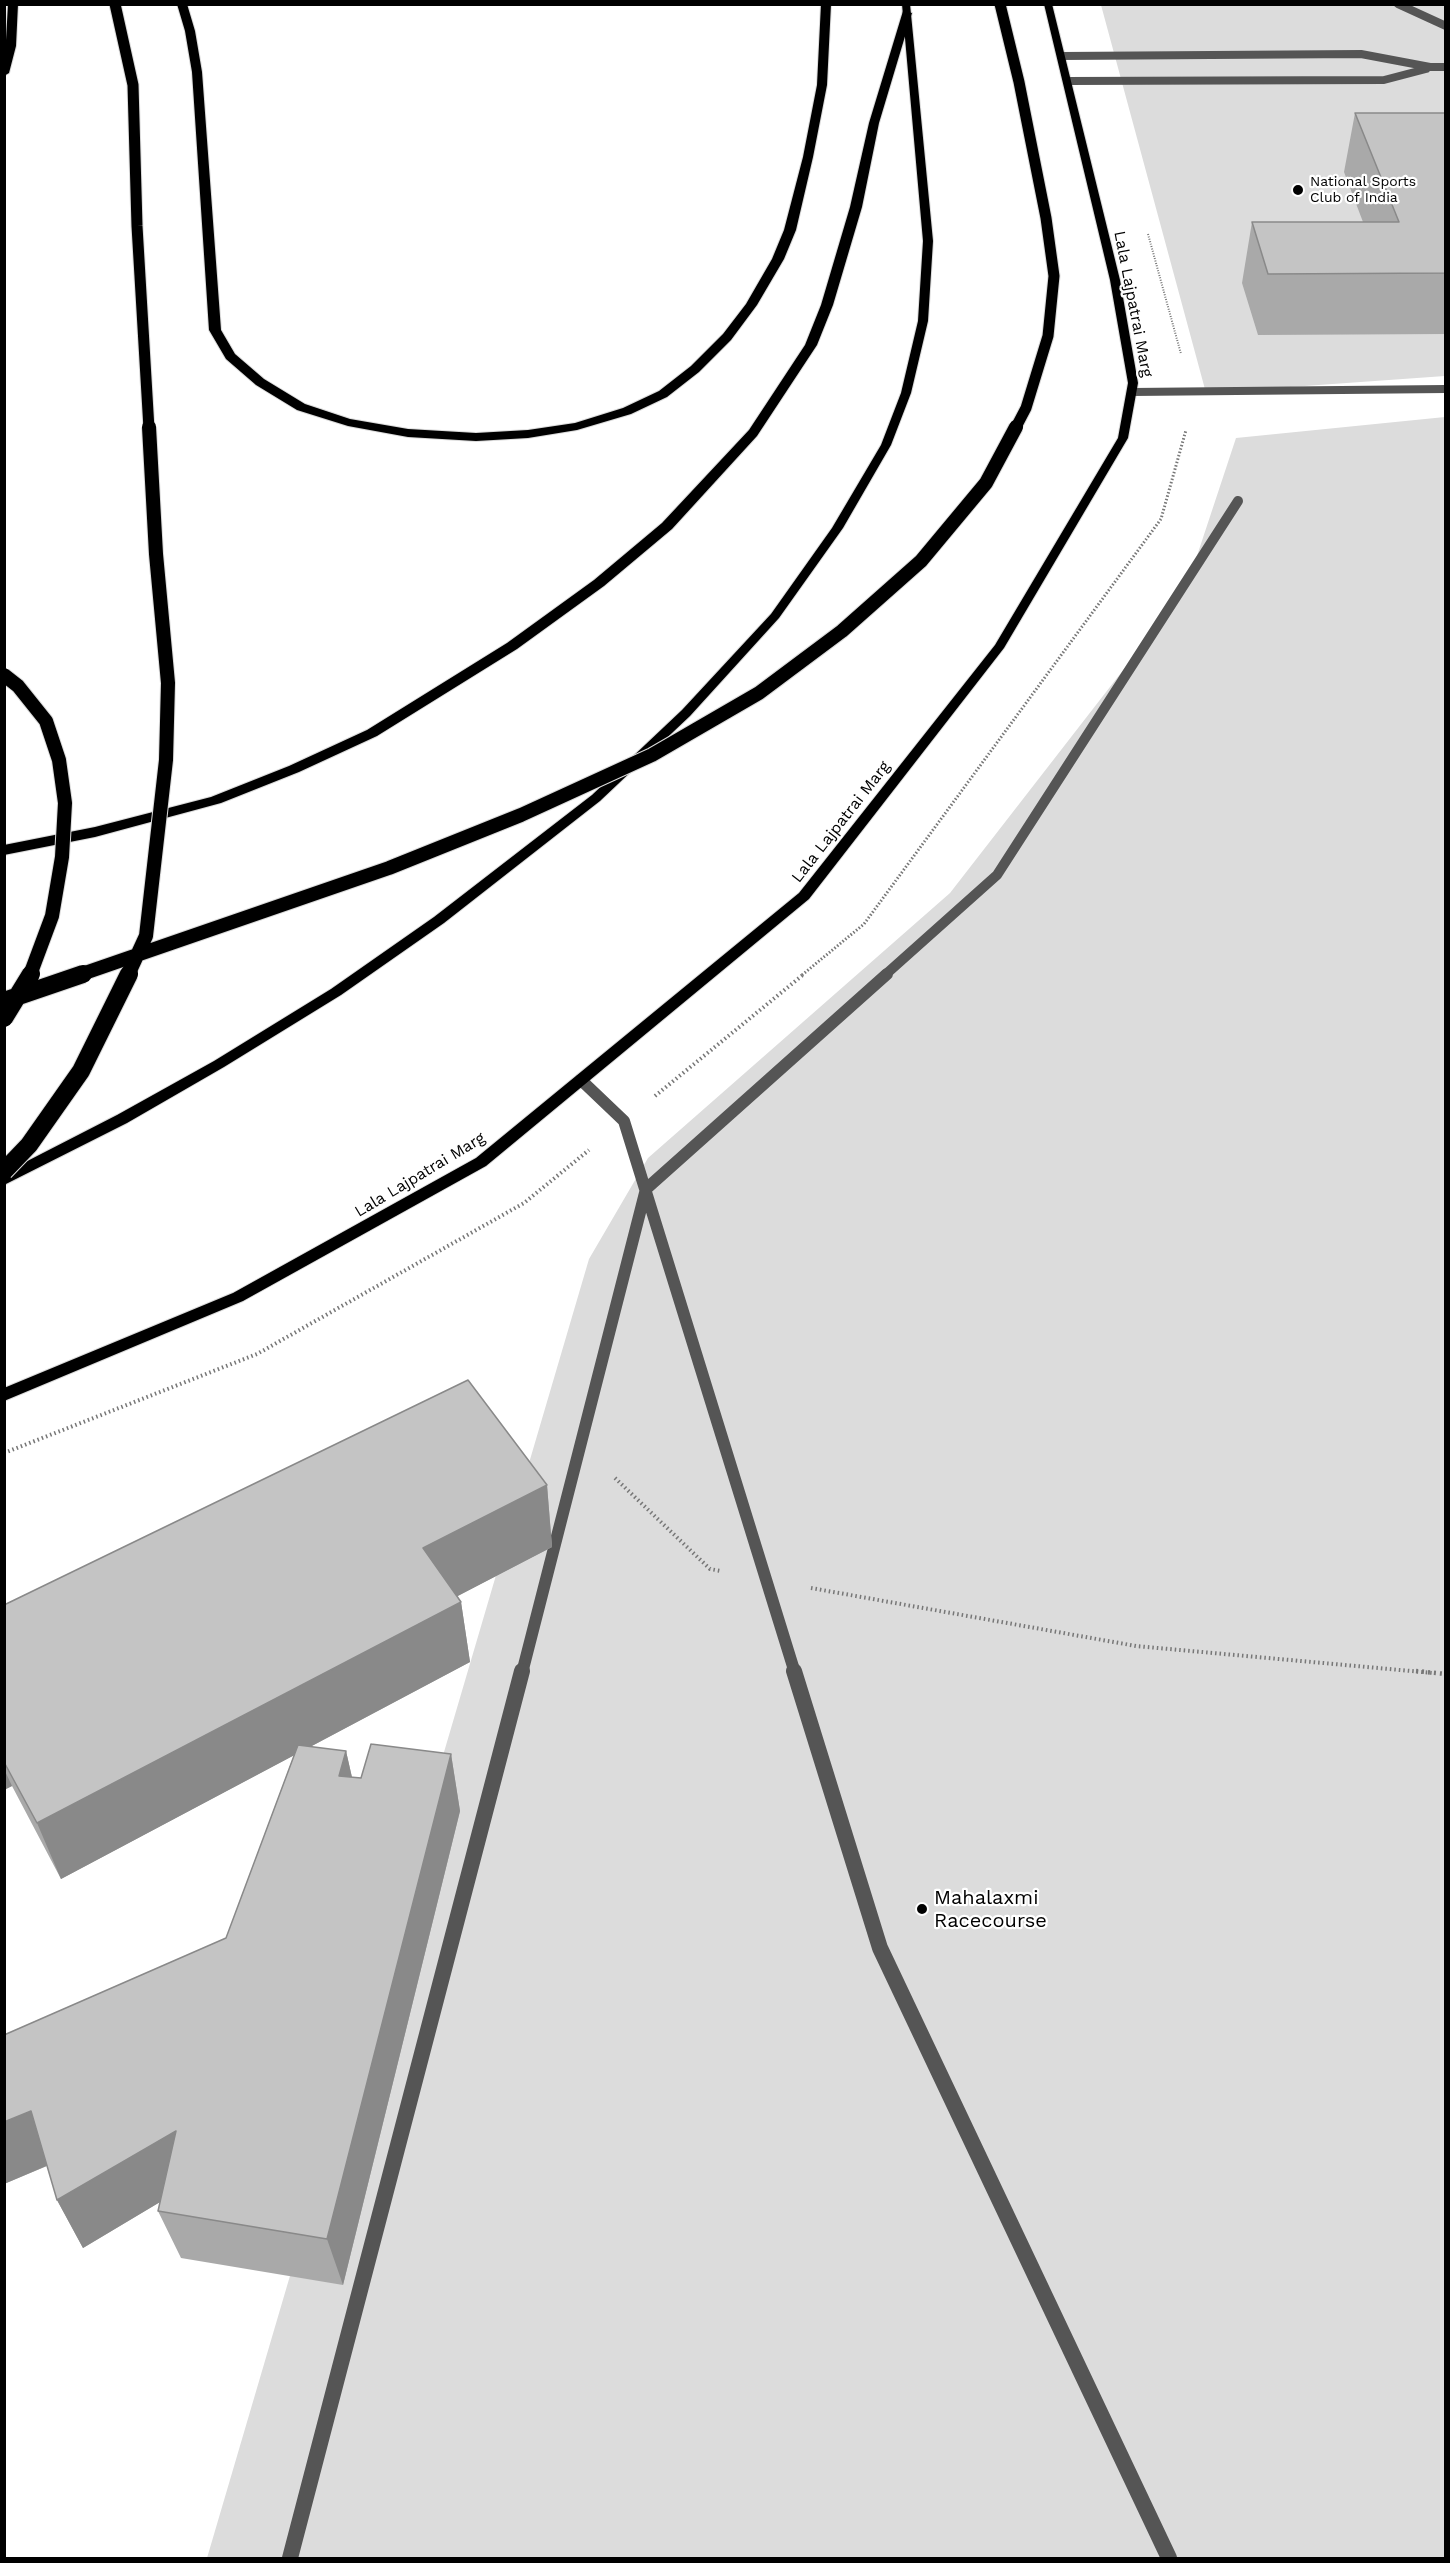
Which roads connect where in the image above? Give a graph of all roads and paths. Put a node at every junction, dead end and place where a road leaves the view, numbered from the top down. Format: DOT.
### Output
graph roads {
  1 [pos="13,4"];
  2 [pos="115,4"];
  3 [pos="182,4"];
  4 [pos="826,4"];
  5 [pos="1000,4"];
  6 [pos="1048,4"];
  7 [pos="1398,4"];
  8 [pos="907,9"];
  9 [pos="1446,26"];
  10 [pos="1061,56"];
  11 [pos="1446,67"];
  12 [pos="1430,68"];
  13 [pos="4,73"];
  14 [pos="1067,81"];
  15 [pos="1148,231"];
  16 [pos="1446,389"];
  17 [pos="1132,392"];
  18 [pos="1186,392"];
  19 [pos="1238,501"];
  20 [pos="4,675"];
  21 [pos="4,850"];
  22 [pos="4,1001"];
  23 [pos="4,1018"];
  24 [pos="581,1080"];
  25 [pos="624,1121"];
  26 [pos="4,1171"];
  27 [pos="4,1180"];
  28 [pos="646,1189"];
  29 [pos="4,1395"];
  30 [pos="581,1446"];
  31 [pos="4,1453"];
  32 [pos="766,1580"];
  33 [pos="1446,1674"];
  34 [pos="290,2559"];
  35 [pos="1169,2559"];
  1 -- 13 [label="highway"];
  2 -- 26 [label="highway, bridge"];
  3 -- 4 [label="highway"];
  5 -- 22 [label="highway, bridge"];
  6 -- 10 [label="main road, Lala Lajpatrai Marg"];
  7 -- 9 [label="lane"];
  8 -- 21 [label="highway"];
  8 -- 27 [label="main road"];
  10 -- 12 [label="lane"];
  10 -- 14 [label="main road, Lala Lajpatrai Marg"];
  11 -- 12 [label="lane"];
  12 -- 14 [label="lane"];
  14 -- 17 [label="main road, Lala Lajpatrai Marg"];
  15 -- 18 [label="path"];
  16 -- 18 [label="lane"];
  17 -- 18 [label="lane"];
  17 -- 24 [label="main road, Lala Lajpatrai Marg"];
  18 -- 25 [label="path"];
  19 -- 28 [label="lane"];
  20 -- 23 [label="highway, bridge"];
  24 -- 25 [label="lane"];
  24 -- 29 [label="main road, Lala Lajpatrai Marg"];
  25 -- 28 [label="lane"];
  25 -- 31 [label="path"];
  28 -- 30 [label="lane"];
  28 -- 32 [label="lane"];
  30 -- 32 [label="path"];
  30 -- 34 [label="lane"];
  32 -- 33 [label="path"];
  32 -- 35 [label="lane"];
}
